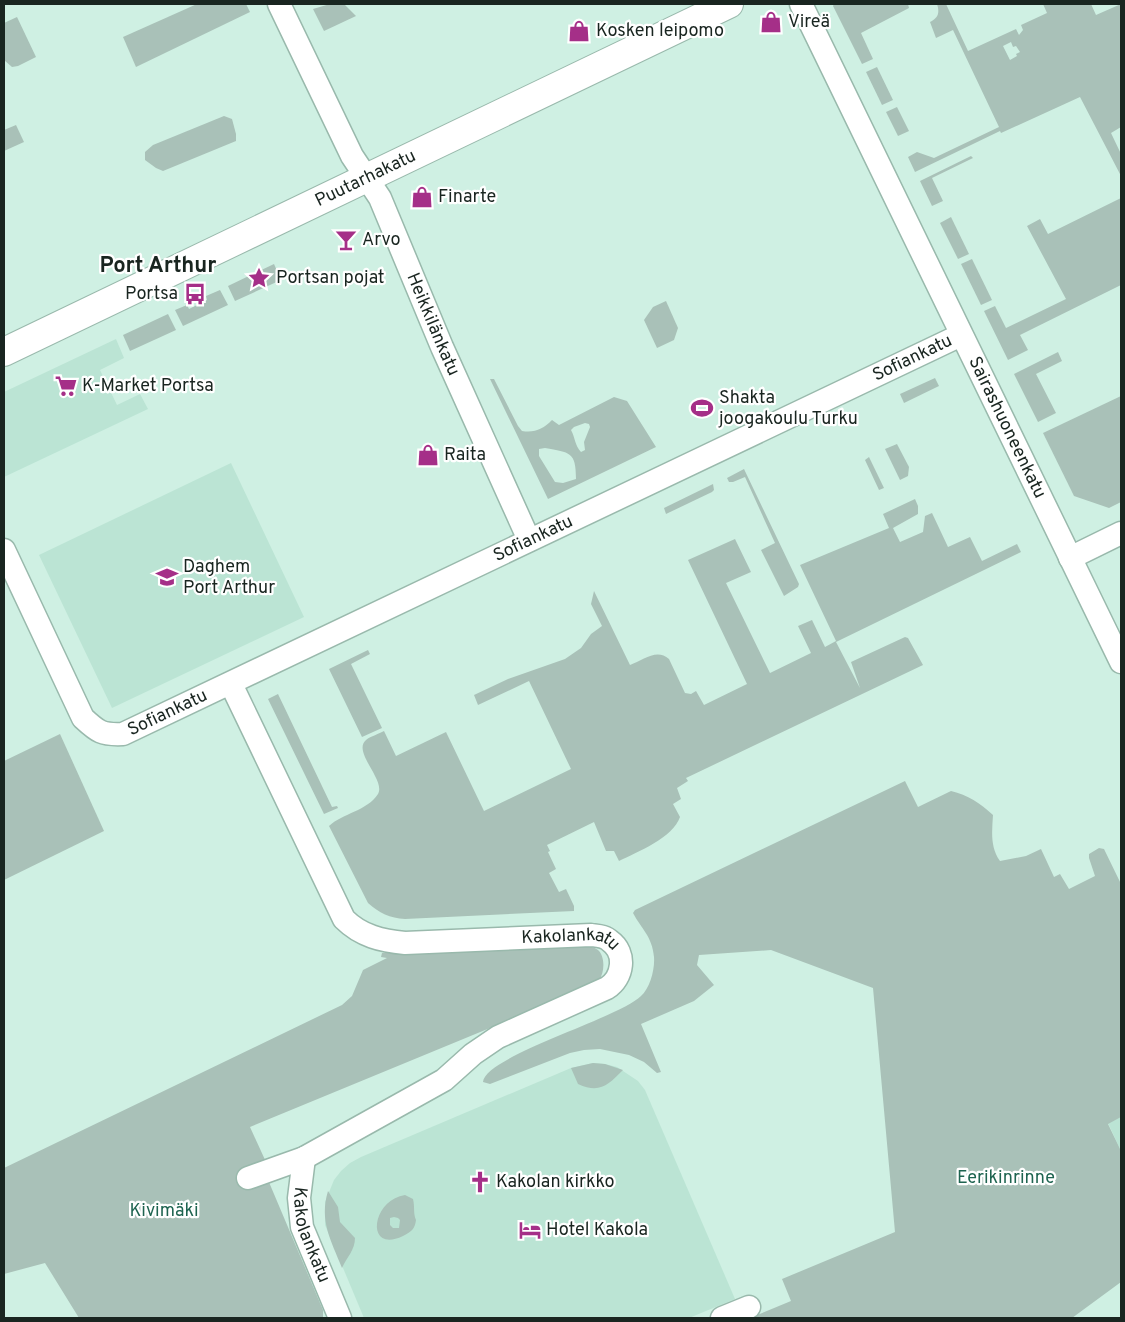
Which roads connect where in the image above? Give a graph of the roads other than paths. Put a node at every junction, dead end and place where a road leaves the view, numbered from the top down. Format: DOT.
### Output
graph roads {
  1 [pos="279,4"];
  2 [pos="729,4"];
  3 [pos="801,4"];
  4 [pos="366,178"];
  5 [pos="961,335"];
  6 [pos="4,352"];
  7 [pos="1121,534"];
  8 [pos="529,540"];
  9 [pos="4,550"];
  10 [pos="1070,558"];
  11 [pos="1121,662"];
  12 [pos="231,684"];
  13 [pos="304,1158"];
  14 [pos="248,1178"];
  15 [pos="749,1307"];
  16 [pos="340,1318"];
  17 [pos="722,1318"];
  1 -- 4 [label="street, Heikkilänkatu"];
  2 -- 4 [label="street, Puutarhakatu"];
  3 -- 5 [label="street, Sairashuoneenkatu"];
  4 -- 6 [label="street, Puutarhakatu"];
  4 -- 8 [label="street, Heikkilänkatu"];
  5 -- 8 [label="street, Sofiankatu"];
  5 -- 10 [label="street, Sairashuoneenkatu"];
  7 -- 10 [label="street"];
  8 -- 12 [label="street, Sofiankatu"];
  9 -- 12 [label="street, Sofiankatu"];
  10 -- 11 [label="street, Sairashuoneenkatu"];
  12 -- 13 [label="street, Kakolankatu"];
  13 -- 14 [label="street"];
  13 -- 16 [label="street, Kakolankatu"];
  15 -- 17 [label="street"];
}
